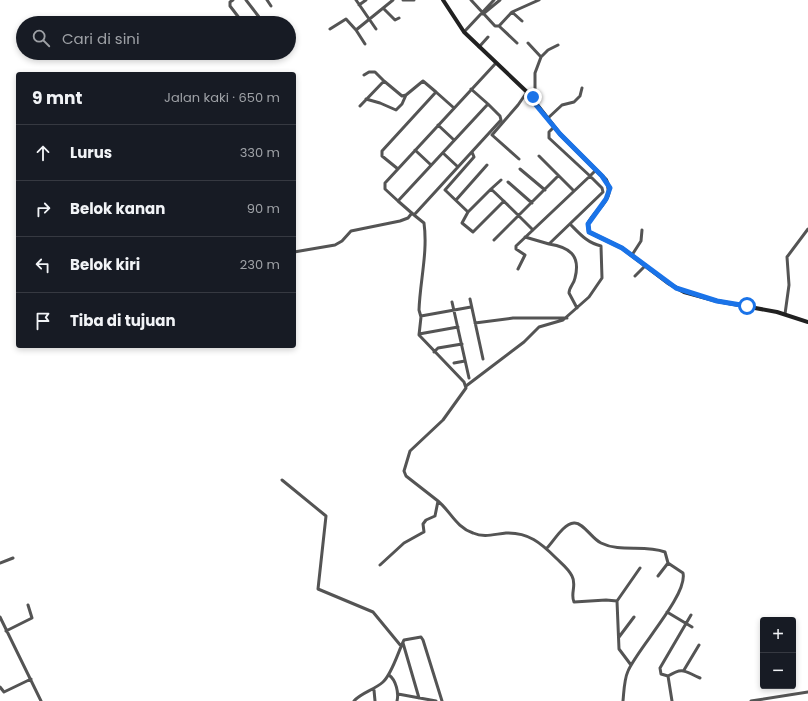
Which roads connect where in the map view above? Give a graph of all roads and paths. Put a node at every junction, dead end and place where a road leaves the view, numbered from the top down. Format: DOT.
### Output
graph roads {
  1 [pos="233,0"];
  2 [pos="246,0"];
  3 [pos="267,0"];
  4 [pos="356,0"];
  5 [pos="366,0"];
  6 [pos="393,0"];
  7 [pos="403,0"];
  8 [pos="414,0"];
  9 [pos="443,0"];
  10 [pos="471,0"];
  11 [pos="494,0"];
  12 [pos="499,0"];
  13 [pos="539,0"];
  14 [pos="359,5"];
  15 [pos="271,6"];
  16 [pos="384,9"];
  17 [pos="512,12"];
  18 [pos="482,13"];
  19 [pos="238,16"];
  20 [pos="258,16"];
  21 [pos="399,18"];
  22 [pos="370,19"];
  23 [pos="522,21"];
  24 [pos="499,26"];
  25 [pos="330,29"];
  26 [pos="376,29"];
  27 [pos="356,30"];
  28 [pos="464,32"];
  29 [pos="488,37"];
  30 [pos="517,43"];
  31 [pos="528,43"];
  32 [pos="365,44"];
  33 [pos="558,45"];
  34 [pos="479,47"];
  35 [pos="540,57"];
  36 [pos="496,63"];
  37 [pos="364,75"];
  38 [pos="384,80"];
  39 [pos="582,88"];
  40 [pos="471,89"];
  41 [pos="436,92"];
  42 [pos="527,92"];
  43 [pos="406,95"];
  44 [pos="366,99"];
  45 [pos="531,99"];
  46 [pos="488,104"];
  47 [pos="360,106"];
  48 [pos="454,108"];
  49 [pos="547,119"];
  50 [pos="438,125"];
  51 [pos="554,127"];
  52 [pos="454,140"];
  53 [pos="415,150"];
  54 [pos="472,152"];
  55 [pos="443,153"];
  56 [pos="539,156"];
  57 [pos="519,159"];
  58 [pos="431,165"];
  59 [pos="487,165"];
  60 [pos="458,167"];
  61 [pos="398,169"];
  62 [pos="520,169"];
  63 [pos="596,170"];
  64 [pos="558,176"];
  65 [pos="590,176"];
  66 [pos="501,180"];
  67 [pos="508,182"];
  68 [pos="491,189"];
  69 [pos="545,190"];
  70 [pos="574,191"];
  71 [pos="456,200"];
  72 [pos="504,201"];
  73 [pos="398,202"];
  74 [pos="532,202"];
  75 [pos="468,212"];
  76 [pos="413,214"];
  77 [pos="519,215"];
  78 [pos="570,224"];
  79 [pos="533,230"];
  80 [pos="642,230"];
  81 [pos="808,230"];
  82 [pos="525,237"];
  83 [pos="603,239"];
  84 [pos="494,240"];
  85 [pos="549,244"];
  86 [pos="616,244"];
  87 [pos="600,246"];
  88 [pos="614,250"];
  89 [pos="296,252"];
  90 [pos="632,255"];
  91 [pos="646,266"];
  92 [pos="518,269"];
  93 [pos="634,276"];
  94 [pos="470,299"];
  95 [pos="452,302"];
  96 [pos="471,307"];
  97 [pos="577,308"];
  98 [pos="454,310"];
  99 [pos="786,314"];
  100 [pos="420,316"];
  101 [pos="567,318"];
  102 [pos="808,322"];
  103 [pos="476,323"];
  104 [pos="458,327"];
  105 [pos="419,334"];
  106 [pos="462,344"];
  107 [pos="434,352"];
  108 [pos="483,359"];
  109 [pos="465,361"];
  110 [pos="454,363"];
  111 [pos="469,378"];
  112 [pos="466,386"];
  113 [pos="282,480"];
  114 [pos="438,501"];
  115 [pos="547,548"];
  116 [pos="13,558"];
  117 [pos="0,563"];
  118 [pos="668,563"];
  119 [pos="380,564"];
  120 [pos="640,568"];
  121 [pos="658,576"];
  122 [pos="617,601"];
  123 [pos="28,605"];
  124 [pos="667,612"];
  125 [pos="691,616"];
  126 [pos="634,617"];
  127 [pos="0,618"];
  128 [pos="686,624"];
  129 [pos="692,627"];
  130 [pos="6,631"];
  131 [pos="619,637"];
  132 [pos="402,644"];
  133 [pos="699,645"];
  134 [pos="631,665"];
  135 [pos="684,670"];
  136 [pos="389,675"];
  137 [pos="668,676"];
  138 [pos="700,678"];
  139 [pos="31,679"];
  140 [pos="0,687"];
  141 [pos="374,690"];
  142 [pos="808,692"];
  143 [pos="398,694"];
  144 [pos="419,698"];
  145 [pos="41,701"];
  146 [pos="354,701"];
  147 [pos="375,701"];
  148 [pos="397,701"];
  149 [pos="436,701"];
  150 [pos="442,701"];
  151 [pos="624,701"];
  152 [pos="672,701"];
  153 [pos="751,701"];
  1 -- 19 [label="street"];
  2 -- 20 [label="street"];
  3 -- 15 [label="street"];
  4 -- 14 [label="street"];
  5 -- 14 [label="street"];
  6 -- 16 [label="street"];
  7 -- 8 [label="street"];
  9 -- 28 [label="street"];
  10 -- 18 [label="street"];
  11 -- 18 [label="street"];
  12 -- 18 [label="street"];
  13 -- 17 [label="street"];
  14 -- 22 [label="street"];
  16 -- 21 [label="street"];
  16 -- 22 [label="street"];
  17 -- 23 [label="street"];
  17 -- 24 [label="street"];
  18 -- 24 [label="street"];
  18 -- 28 [label="street"];
  22 -- 26 [label="street"];
  22 -- 27 [label="street"];
  24 -- 30 [label="street"];
  25 -- 27 [label="street"];
  27 -- 32 [label="street"];
  28 -- 34 [label="street"];
  29 -- 34 [label="street"];
  31 -- 35 [label="street"];
  33 -- 35 [label="street"];
  34 -- 36 [label="street"];
  35 -- 45 [label="street"];
  36 -- 40 [label="street"];
  36 -- 42 [label="street"];
  37 -- 38 [label="street"];
  38 -- 43 [label="street"];
  38 -- 44 [label="street"];
  39 -- 49 [label="street"];
  40 -- 46 [label="street"];
  40 -- 48 [label="street"];
  41 -- 43 [label="street"];
  41 -- 48 [label="street"];
  41 -- 61 [label="street"];
  42 -- 45 [label="street"];
  42 -- 57 [label="street"];
  43 -- 44 [label="street"];
  44 -- 47 [label="street"];
  45 -- 49 [label="street"];
  46 -- 52 [label="street"];
  46 -- 54 [label="street"];
  48 -- 50 [label="street"];
  49 -- 51 [label="street"];
  50 -- 52 [label="street"];
  50 -- 53 [label="street"];
  51 -- 63 [label="street"];
  51 -- 65 [label="street"];
  52 -- 55 [label="street"];
  53 -- 58 [label="street"];
  53 -- 61 [label="street"];
  54 -- 60 [label="street"];
  54 -- 71 [label="street"];
  55 -- 58 [label="street"];
  55 -- 60 [label="street"];
  56 -- 64 [label="street"];
  58 -- 73 [label="street"];
  59 -- 71 [label="street"];
  60 -- 76 [label="street"];
  61 -- 73 [label="street"];
  62 -- 69 [label="street"];
  63 -- 65 [label="street"];
  63 -- 83 [label="street"];
  64 -- 69 [label="street"];
  64 -- 70 [label="street"];
  65 -- 70 [label="street"];
  65 -- 78 [label="street"];
  66 -- 68 [label="street"];
  67 -- 74 [label="street"];
  68 -- 72 [label="street"];
  68 -- 75 [label="street"];
  69 -- 74 [label="street"];
  70 -- 79 [label="street"];
  71 -- 75 [label="street"];
  72 -- 75 [label="street"];
  72 -- 77 [label="street"];
  73 -- 76 [label="street"];
  74 -- 77 [label="street"];
  76 -- 89 [label="street"];
  76 -- 100 [label="street"];
  77 -- 79 [label="street"];
  77 -- 84 [label="street"];
  78 -- 85 [label="street"];
  78 -- 87 [label="street"];
  79 -- 82 [label="street"];
  80 -- 90 [label="street"];
  81 -- 99 [label="street"];
  82 -- 85 [label="street"];
  82 -- 92 [label="street"];
  83 -- 86 [label="street"];
  83 -- 87 [label="street"];
  85 -- 97 [label="street"];
  86 -- 88 [label="street"];
  86 -- 90 [label="street"];
  87 -- 97 [label="street"];
  90 -- 91 [label="street"];
  91 -- 93 [label="street"];
  91 -- 99 [label="street"];
  94 -- 96 [label="street"];
  95 -- 98 [label="street"];
  96 -- 98 [label="street"];
  96 -- 103 [label="street"];
  97 -- 101 [label="street"];
  98 -- 100 [label="street"];
  98 -- 104 [label="street"];
  99 -- 102 [label="street"];
  100 -- 105 [label="street"];
  101 -- 103 [label="street"];
  101 -- 112 [label="street"];
  103 -- 108 [label="street"];
  104 -- 105 [label="street"];
  104 -- 106 [label="street"];
  105 -- 107 [label="street"];
  106 -- 107 [label="street"];
  106 -- 109 [label="street"];
  107 -- 112 [label="street"];
  109 -- 110 [label="street"];
  109 -- 111 [label="street"];
  112 -- 114 [label="street"];
  113 -- 132 [label="street"];
  114 -- 115 [label="street"];
  114 -- 119 [label="street"];
  115 -- 118 [label="street"];
  115 -- 122 [label="street"];
  116 -- 117 [label="street"];
  118 -- 121 [label="street"];
  118 -- 124 [label="street"];
  120 -- 122 [label="street"];
  122 -- 131 [label="street"];
  123 -- 130 [label="street"];
  124 -- 128 [label="street"];
  124 -- 134 [label="street"];
  125 -- 128 [label="street"];
  126 -- 131 [label="street"];
  127 -- 130 [label="street"];
  128 -- 129 [label="street"];
  128 -- 137 [label="street"];
  130 -- 139 [label="street"];
  131 -- 134 [label="street"];
  132 -- 136 [label="street"];
  132 -- 144 [label="street"];
  132 -- 150 [label="street"];
  133 -- 135 [label="street"];
  134 -- 151 [label="street"];
  135 -- 137 [label="street"];
  135 -- 138 [label="street"];
  136 -- 141 [label="street"];
  136 -- 143 [label="street"];
  137 -- 152 [label="street"];
  139 -- 140 [label="street"];
  139 -- 145 [label="street"];
  141 -- 146 [label="street"];
  141 -- 147 [label="street"];
  142 -- 153 [label="street"];
  143 -- 144 [label="street"];
  143 -- 148 [label="street"];
  144 -- 149 [label="street"];
}
